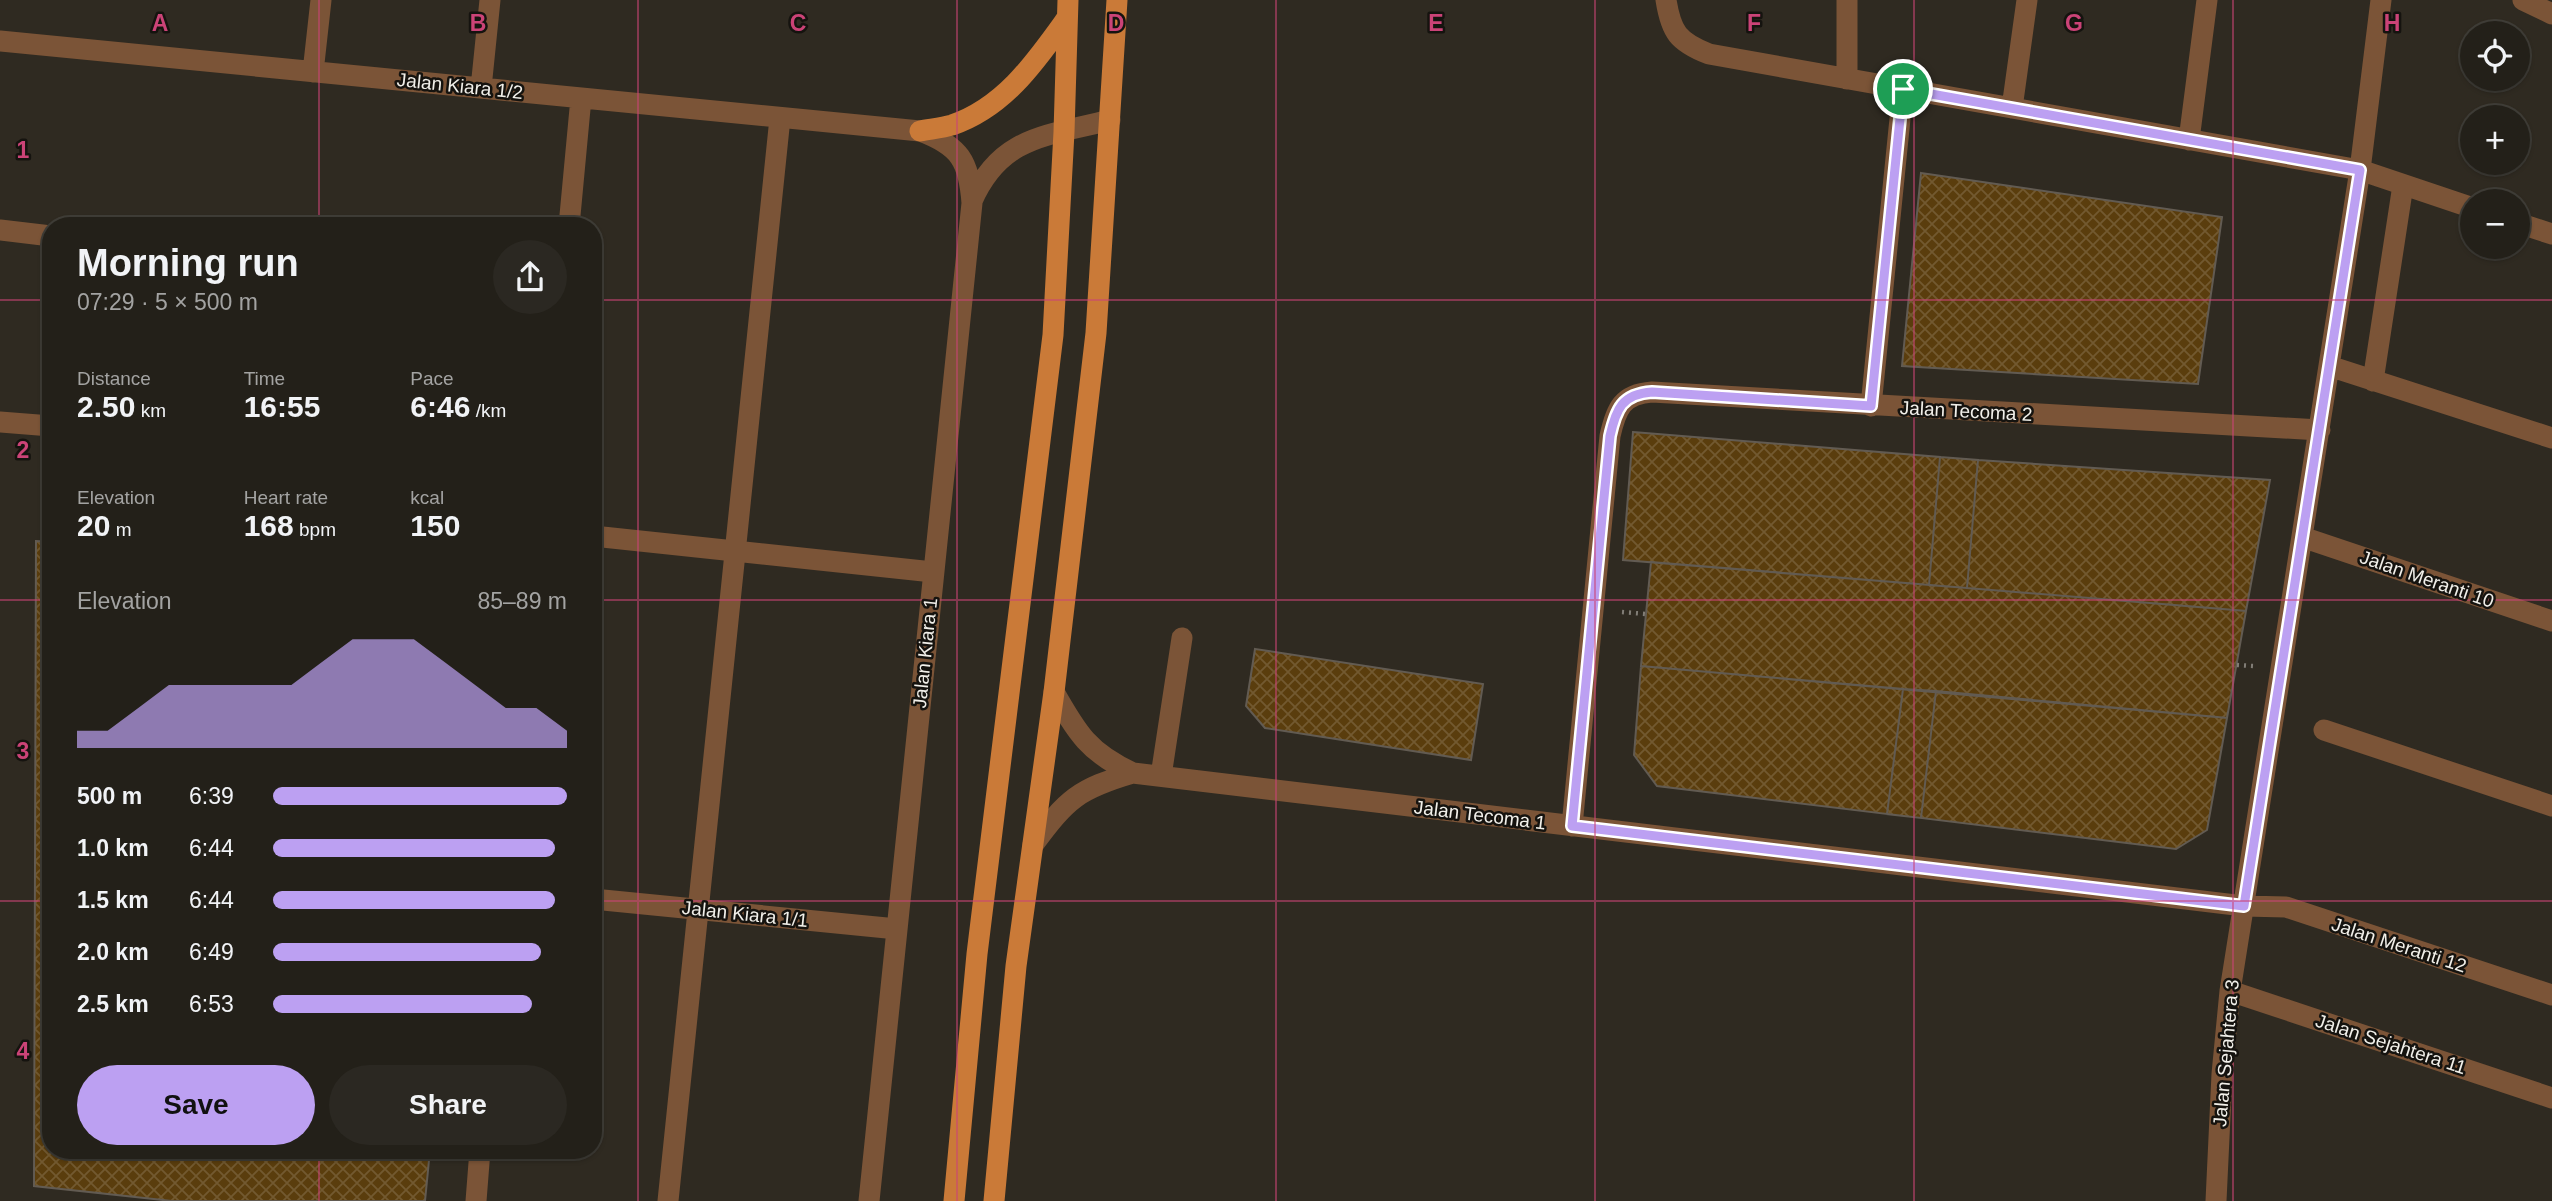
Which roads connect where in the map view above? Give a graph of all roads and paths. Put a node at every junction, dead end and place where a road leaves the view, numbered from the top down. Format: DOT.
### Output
graph roads {
  1 [pos="321,0"];
  2 [pos="490,0"];
  3 [pos="1118,0"];
  4 [pos="1661,0"];
  5 [pos="1847,0"];
  6 [pos="2027,0"];
  7 [pos="2207,0"];
  8 [pos="2381,0"];
  9 [pos="2523,0"];
  10 [pos="1068,9"];
  11 [pos="2552,13"];
  12 [pos="0,41"];
  13 [pos="313,72"];
  14 [pos="1847,79"];
  15 [pos="481,88"];
  16 [pos="1903,89"];
  17 [pos="581,98"];
  18 [pos="2012,108"];
  19 [pos="780,118"];
  20 [pos="1110,120"];
  21 [pos="920,131"];
  22 [pos="1064,132"];
  23 [pos="2189,140"];
  24 [pos="2360,170"];
  25 [pos="2403,184"];
  26 [pos="972,203"];
  27 [pos="2460,204"];
  28 [pos="570,217"];
  29 [pos="2530,227"];
  30 [pos="0,230"];
  31 [pos="2552,234"];
  32 [pos="42,235"];
  33 [pos="2329,366"];
  34 [pos="2373,381"];
  35 [pos="1871,406"];
  36 [pos="0,422"];
  37 [pos="42,425"];
  38 [pos="2320,430"];
  39 [pos="2552,438"];
  40 [pos="602,537"];
  41 [pos="2302,537"];
  42 [pos="736,550"];
  43 [pos="933,572"];
  44 [pos="2552,621"];
  45 [pos="1182,638"];
  46 [pos="1054,692"];
  47 [pos="2324,730"];
  48 [pos="1133,773"];
  49 [pos="1161,776"];
  50 [pos="2552,806"];
  51 [pos="1572,826"];
  52 [pos="1033,845"];
  53 [pos="602,900"];
  54 [pos="2244,906"];
  55 [pos="698,910"];
  56 [pos="897,929"];
  57 [pos="2230,990"];
  58 [pos="2552,995"];
  59 [pos="2552,1098"];
  60 [pos="480,1159"];
  61 [pos="476,1201"];
  62 [pos="668,1201"];
  63 [pos="869,1201"];
  64 [pos="954,1201"];
  65 [pos="993,1201"];
  66 [pos="2216,1201"];
  1 -- 13 [label="street"];
  2 -- 15 [label="street"];
  3 -- 20 [label="main road"];
  4 -- 14 [label="street"];
  5 -- 14 [label="street"];
  6 -- 18 [label="street"];
  7 -- 23 [label="street"];
  8 -- 24 [label="street, Jalan Sejahtera 3"];
  9 -- 11 [label="street"];
  10 -- 21 [label="main road"];
  10 -- 22 [label="main road"];
  12 -- 13 [label="street, Jalan Kiara 1/2"];
  13 -- 15 [label="street, Jalan Kiara 1/2"];
  14 -- 16 [label="street"];
  15 -- 17 [label="street, Jalan Kiara 1/2"];
  16 -- 18 [label="street"];
  16 -- 35 [label="street"];
  17 -- 19 [label="street, Jalan Kiara 1/2"];
  17 -- 28 [label="street"];
  18 -- 23 [label="street"];
  19 -- 21 [label="street, Jalan Kiara 1/2"];
  19 -- 42 [label="street"];
  20 -- 22 [label="street"];
  20 -- 46 [label="main road"];
  21 -- 26 [label="street, Jalan Kiara 1"];
  22 -- 26 [label="street"];
  22 -- 64 [label="main road"];
  23 -- 24 [label="street"];
  24 -- 25 [label="street"];
  24 -- 33 [label="street, Jalan Sejahtera 3"];
  25 -- 27 [label="street"];
  25 -- 34 [label="street"];
  26 -- 43 [label="street, Jalan Kiara 1"];
  29 -- 31 [label="street"];
  30 -- 32 [label="street"];
  33 -- 34 [label="street"];
  33 -- 38 [label="street, Jalan Sejahtera 3"];
  34 -- 39 [label="street"];
  35 -- 38 [label="street, Jalan Tecoma 2"];
  35 -- 51 [label="street, Jalan Tecoma 2"];
  36 -- 37 [label="street"];
  38 -- 41 [label="street, Jalan Sejahtera 3"];
  40 -- 42 [label="street"];
  41 -- 44 [label="street, Jalan Meranti 10"];
  41 -- 54 [label="street, Jalan Sejahtera 3"];
  42 -- 43 [label="street"];
  42 -- 55 [label="street"];
  43 -- 56 [label="street, Jalan Kiara 1"];
  45 -- 49 [label="street"];
  46 -- 48 [label="street"];
  46 -- 52 [label="main road"];
  47 -- 50 [label="street"];
  48 -- 49 [label="street, Jalan Tecoma 1"];
  48 -- 52 [label="street"];
  49 -- 51 [label="street, Jalan Tecoma 1"];
  51 -- 54 [label="street, Jalan Tecoma 1"];
  52 -- 65 [label="main road"];
  53 -- 55 [label="street, Jalan Kiara 1/1"];
  54 -- 57 [label="street, Jalan Sejahtera 3"];
  54 -- 58 [label="street, Jalan Meranti 12"];
  55 -- 56 [label="street, Jalan Kiara 1/1"];
  55 -- 62 [label="street"];
  56 -- 63 [label="street, Jalan Kiara 1"];
  57 -- 59 [label="street, Jalan Sejahtera 11"];
  57 -- 66 [label="street, Jalan Sejahtera 3"];
  60 -- 61 [label="street"];
}
